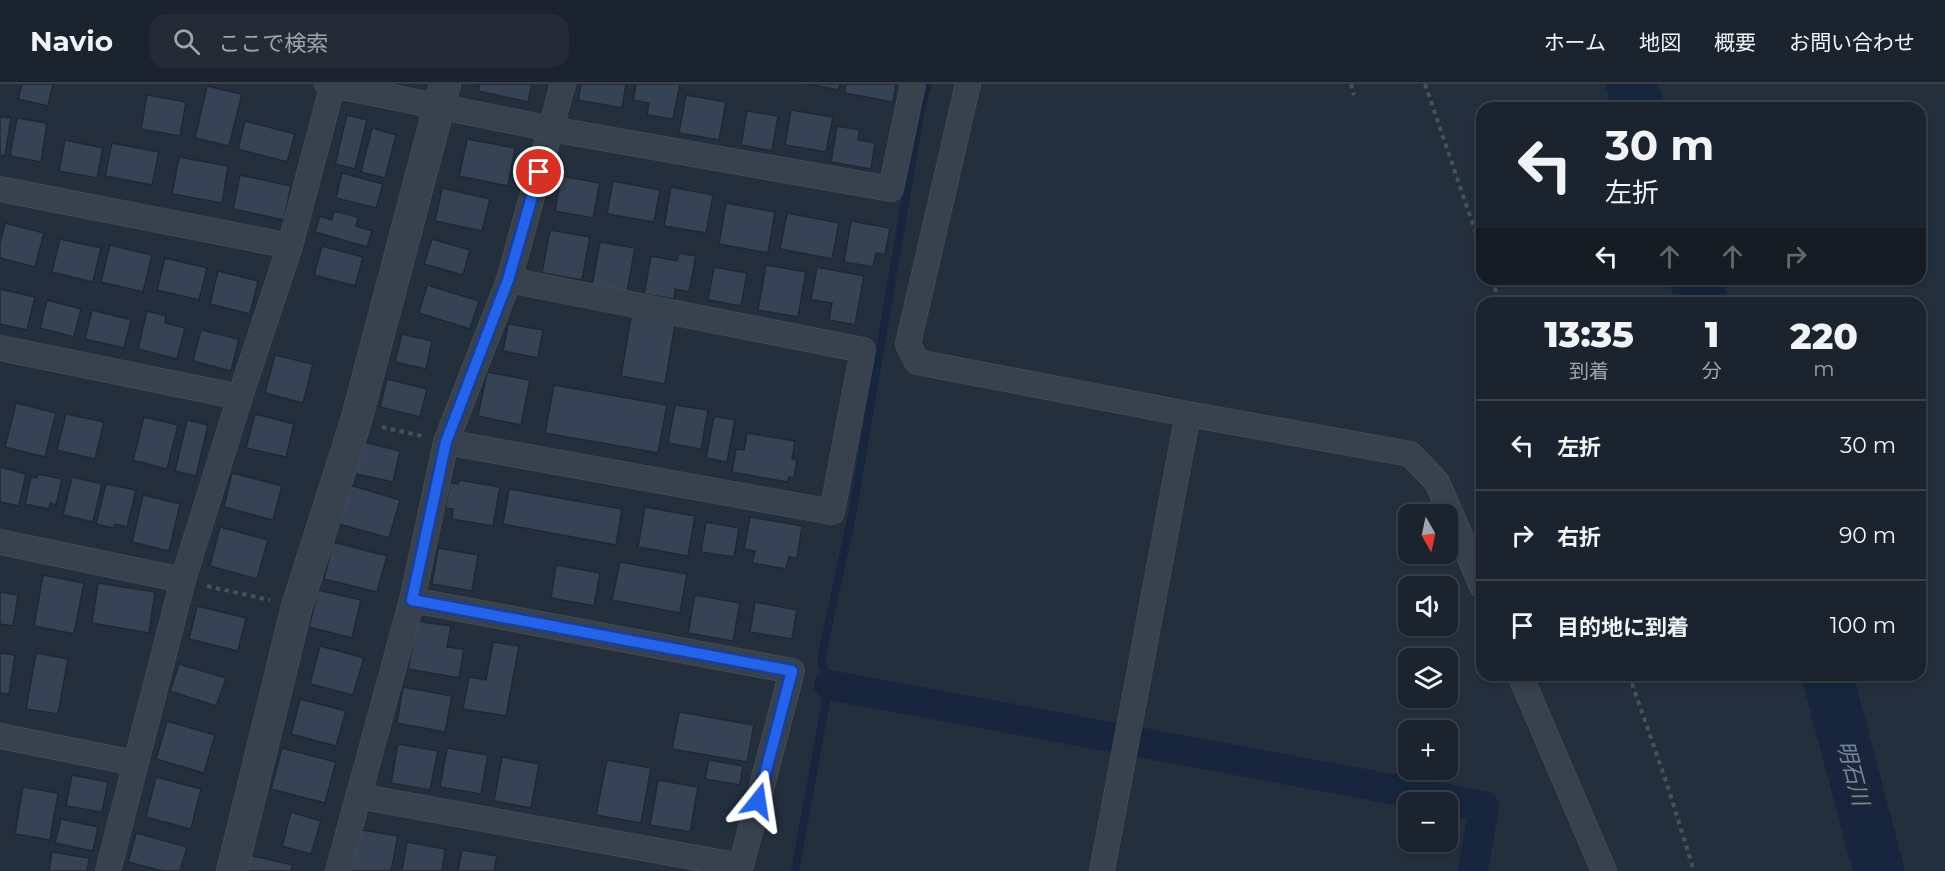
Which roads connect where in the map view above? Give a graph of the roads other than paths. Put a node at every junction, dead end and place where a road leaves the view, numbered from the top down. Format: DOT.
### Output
graph roads {
  1 [pos="331,84"];
  2 [pos="563,84"];
  3 [pos="913,84"];
  4 [pos="968,84"];
  5 [pos="442,95"];
  6 [pos="551,129"];
  7 [pos="0,189"];
  8 [pos="290,246"];
  9 [pos="508,280"];
  10 [pos="0,348"];
  11 [pos="240,397"];
  12 [pos="1188,414"];
  13 [pos="446,442"];
  14 [pos="0,542"];
  15 [pos="1476,572"];
  16 [pos="183,580"];
  17 [pos="412,600"];
  18 [pos="1523,681"];
  19 [pos="0,736"];
  20 [pos="135,763"];
  21 [pos="358,796"];
  22 [pos="108,871"];
  23 [pos="232,871"];
  24 [pos="338,871"];
  25 [pos="1102,871"];
  26 [pos="1604,871"];
  1 -- 5 [label="street"];
  1 -- 8 [label="street"];
  2 -- 6 [label="street"];
  3 -- 6 [label="street"];
  4 -- 12 [label="street"];
  5 -- 6 [label="street"];
  5 -- 23 [label="street"];
  6 -- 9 [label="street"];
  7 -- 8 [label="street"];
  8 -- 11 [label="street"];
  9 -- 13 [label="street"];
  9 -- 13 [label="street"];
  10 -- 11 [label="street"];
  11 -- 16 [label="street"];
  12 -- 15 [label="street"];
  12 -- 25 [label="street"];
  13 -- 17 [label="street"];
  14 -- 16 [label="street"];
  16 -- 20 [label="street"];
  17 -- 21 [label="street"];
  17 -- 21 [label="street"];
  18 -- 26 [label="street"];
  19 -- 20 [label="street"];
  20 -- 22 [label="street"];
  21 -- 24 [label="street"];
}
